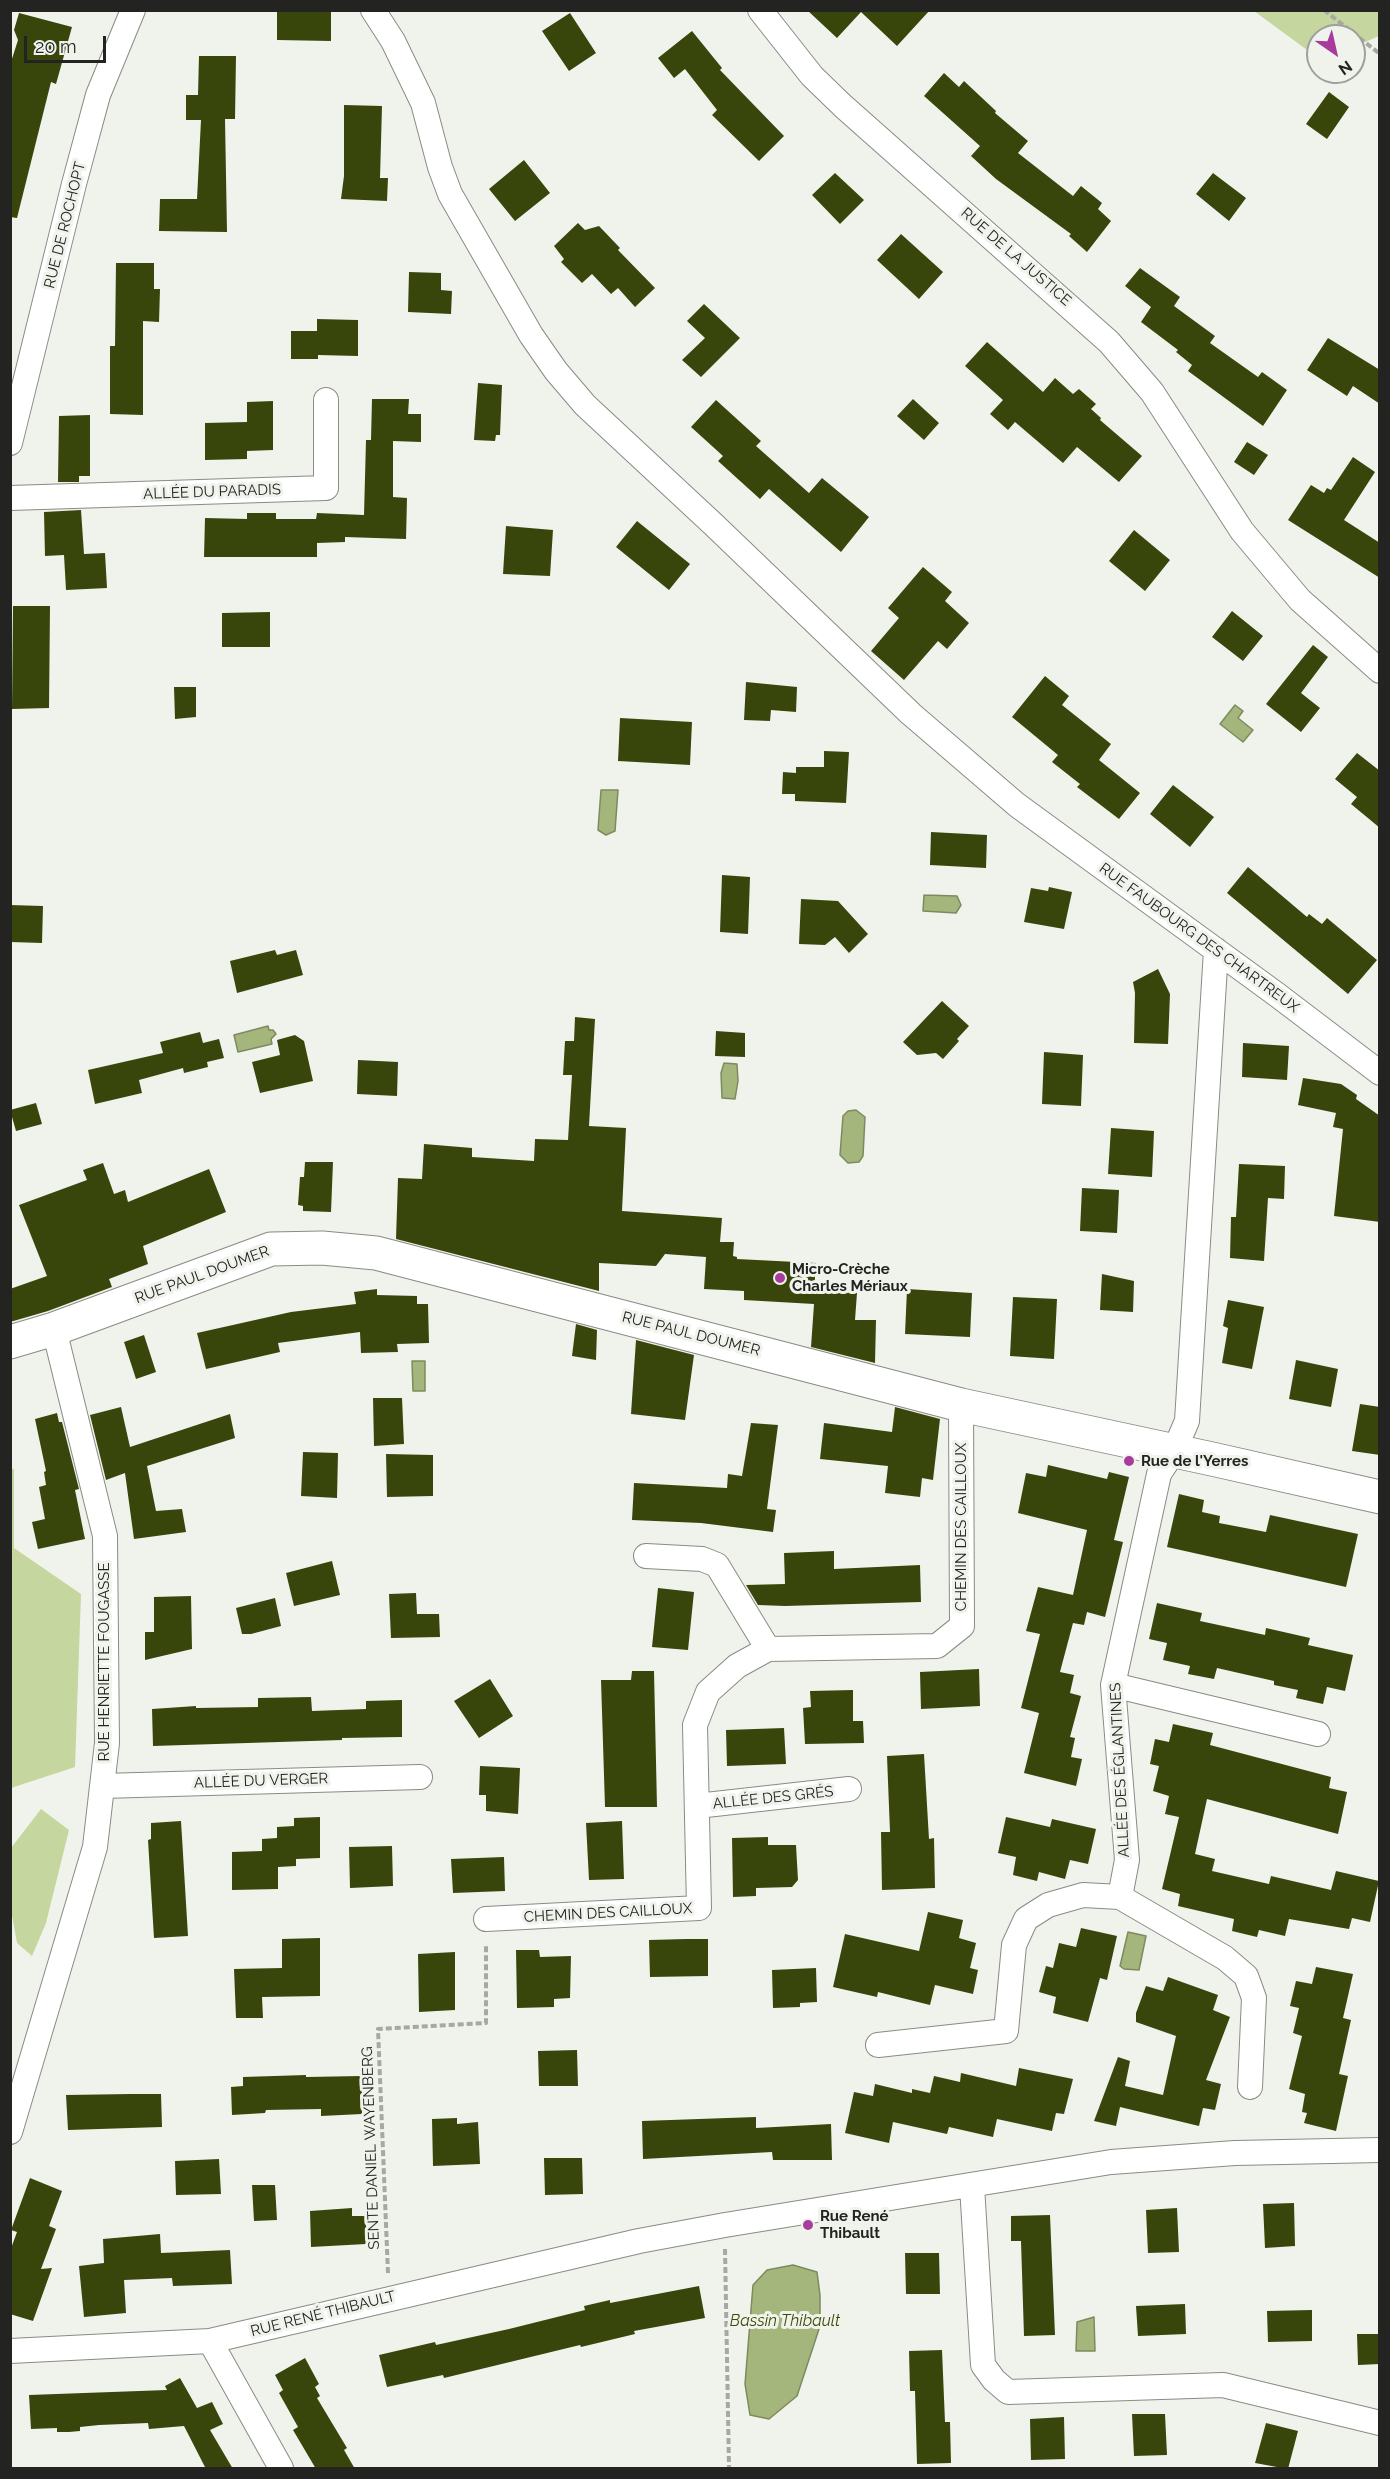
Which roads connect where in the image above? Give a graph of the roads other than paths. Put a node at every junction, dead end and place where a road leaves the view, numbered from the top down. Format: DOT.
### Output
graph roads {
  1 [pos="133,10"];
  2 [pos="373,10"];
  3 [pos="760,10"];
  4 [pos="326,400"];
  5 [pos="10,443"];
  6 [pos="10,498"];
  7 [pos="1380,671"];
  8 [pos="1216,950"];
  9 [pos="1380,1073"];
  10 [pos="54,1329"];
  11 [pos="10,1342"];
  12 [pos="961,1405"];
  13 [pos="1174,1451"];
  14 [pos="1380,1497"];
  15 [pos="646,1556"];
  16 [pos="768,1649"];
  17 [pos="1113,1685"];
  18 [pos="1318,1734"];
  19 [pos="420,1777"];
  20 [pos="102,1786"];
  21 [pos="849,1789"];
  22 [pos="697,1806"];
  23 [pos="1120,1898"];
  24 [pos="486,1919"];
  25 [pos="878,2045"];
  26 [pos="1250,2086"];
  27 [pos="10,2132"];
  28 [pos="1380,2150"];
  29 [pos="972,2186"];
  30 [pos="210,2341"];
  31 [pos="10,2351"];
  32 [pos="1380,2423"];
  33 [pos="281,2469"];
  1 -- 5 [label="street, RUE DE ROCHOPT"];
  2 -- 8 [label="street, RUE FAUBOURG DES CHARTREUX"];
  3 -- 7 [label="street, RUE DE LA JUSTICE"];
  4 -- 6 [label="street, ALLÉE DU PARADIS"];
  8 -- 9 [label="street, RUE FAUBOURG DES CHARTREUX"];
  8 -- 13 [label="street"];
  10 -- 11 [label="street, RUE PAUL DOUMER"];
  10 -- 12 [label="street, RUE PAUL DOUMER"];
  10 -- 20 [label="street, RUE HENRIETTE FOUGASSE"];
  12 -- 13 [label="street, RUE PAUL DOUMER"];
  12 -- 16 [label="street, CHEMIN DES CAILLOUX"];
  13 -- 14 [label="street, RUE PAUL DOUMER"];
  13 -- 17 [label="street, ALLÉE DES ÉGLANTINES"];
  15 -- 16 [label="street"];
  16 -- 22 [label="street, CHEMIN DES CAILLOUX"];
  17 -- 18 [label="street"];
  17 -- 23 [label="street, ALLÉE DES ÉGLANTINES"];
  19 -- 20 [label="street, ALLÉE DU VERGER"];
  20 -- 27 [label="street, RUE HENRIETTE FOUGASSE"];
  21 -- 22 [label="street, ALLÉE DES GRÉS"];
  22 -- 24 [label="street, CHEMIN DES CAILLOUX"];
  23 -- 25 [label="street"];
  23 -- 26 [label="street"];
  28 -- 29 [label="street, RUE RENÉ THIBAULT"];
  29 -- 30 [label="street, RUE RENÉ THIBAULT"];
  29 -- 32 [label="street"];
  30 -- 31 [label="street, RUE RENÉ THIBAULT"];
  30 -- 33 [label="street"];
}
